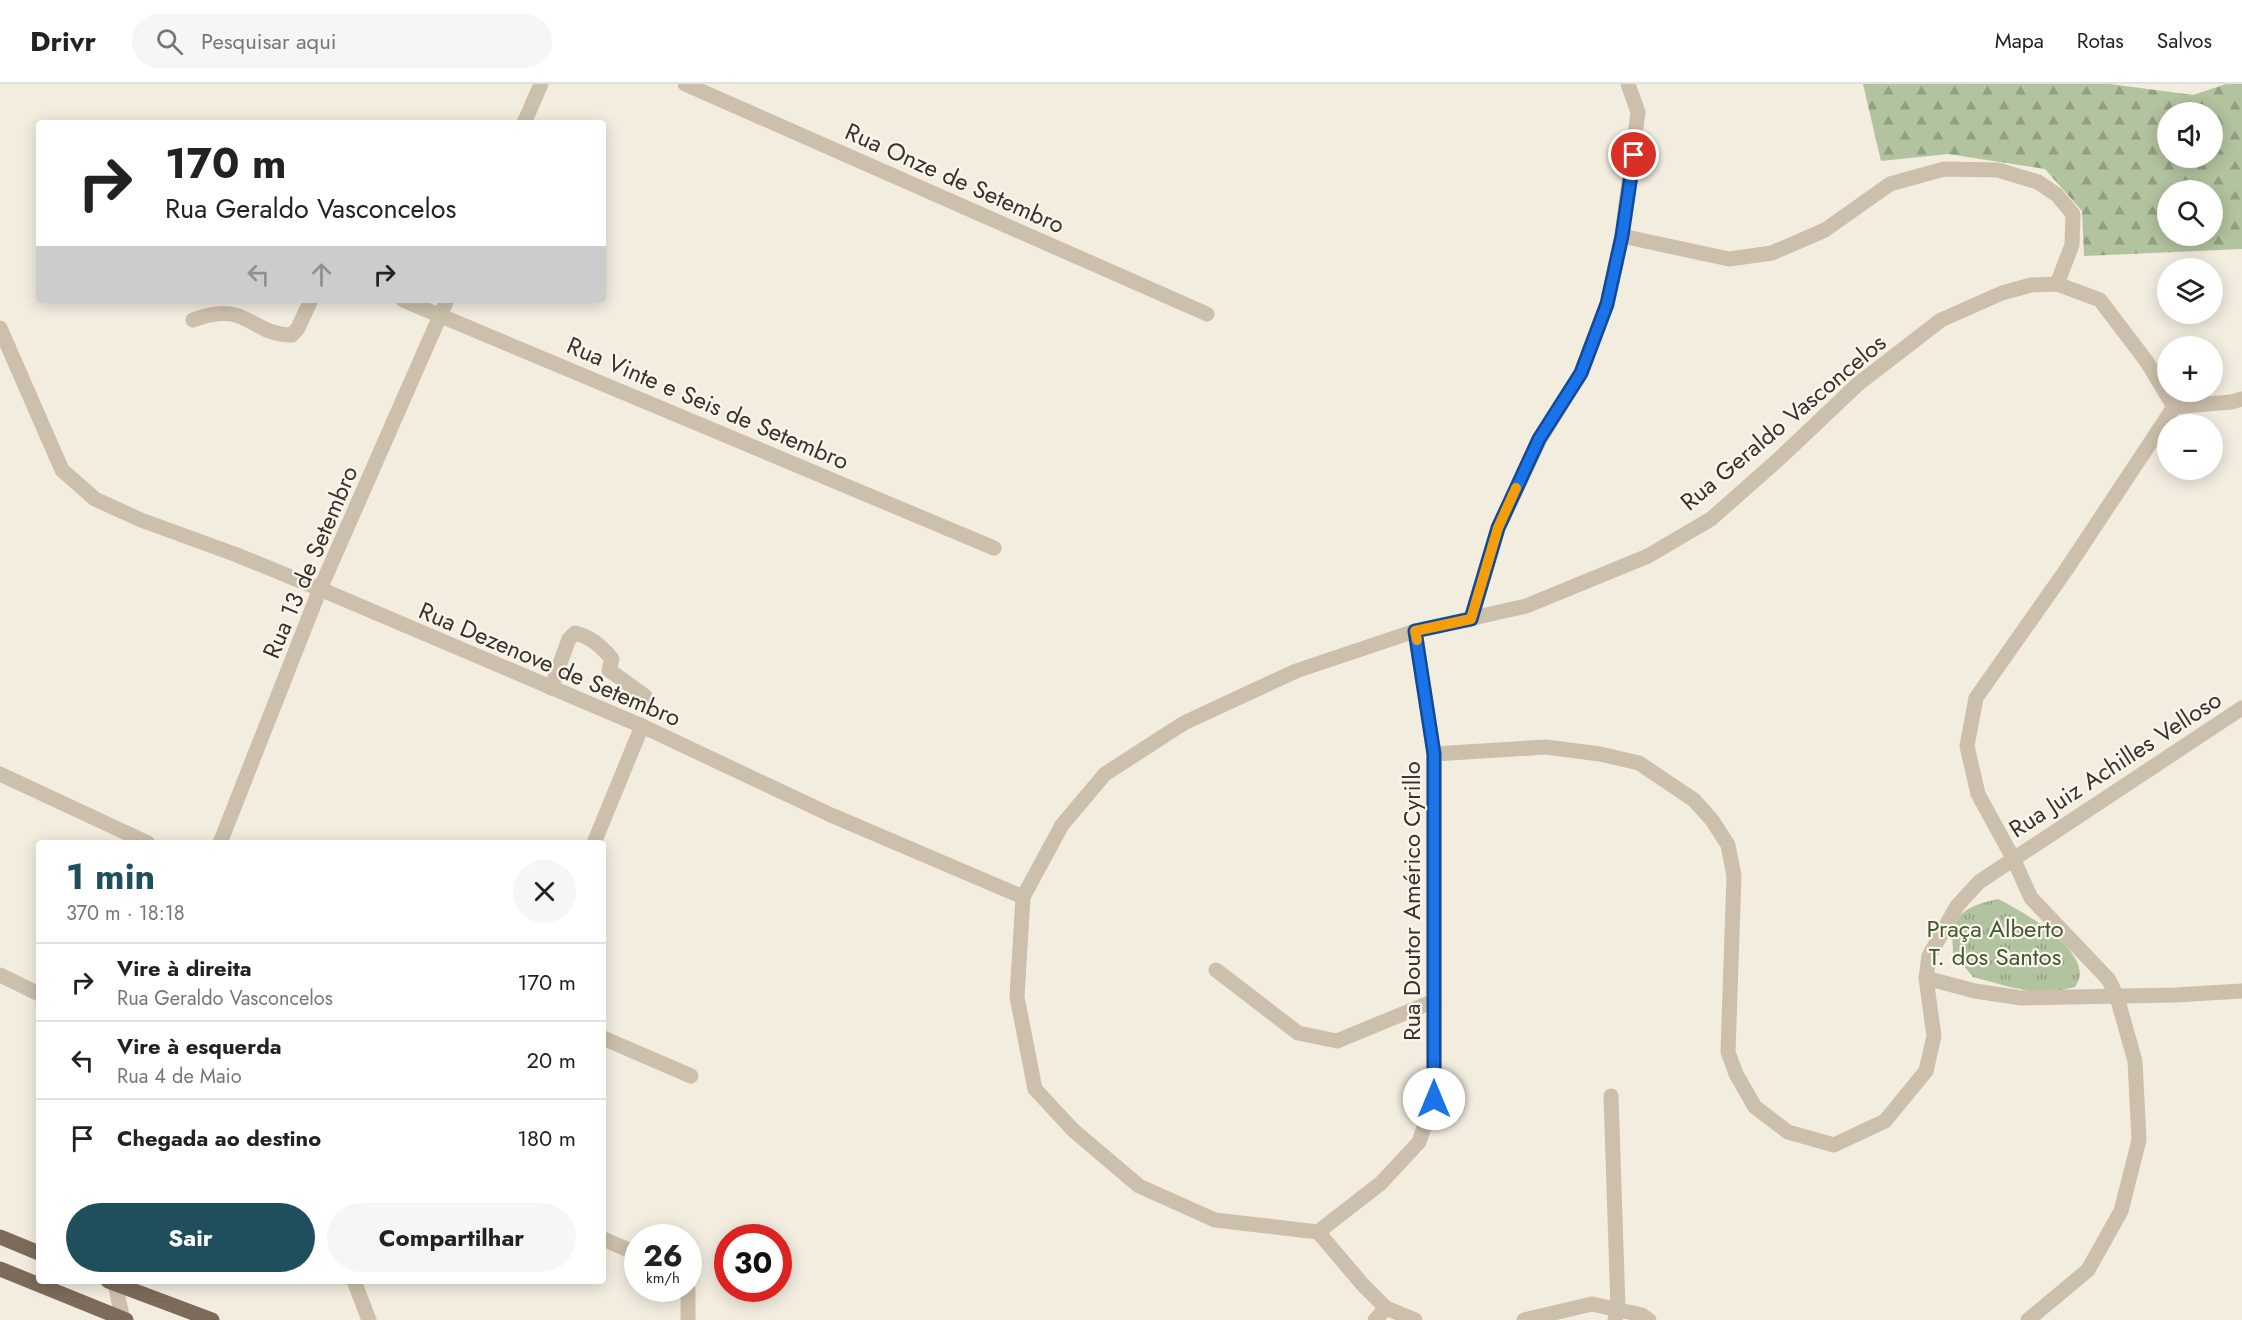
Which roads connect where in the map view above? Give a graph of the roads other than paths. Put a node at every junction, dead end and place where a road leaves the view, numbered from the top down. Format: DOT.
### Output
graph roads {
  1 [pos="541,84"];
  2 [pos="685,84"];
  3 [pos="1628,84"];
  4 [pos="525,120"];
  5 [pos="1622,236"];
  6 [pos="2057,284"];
  7 [pos="310,303"];
  8 [pos="410,303"];
  9 [pos="446,303"];
  10 [pos="1207,314"];
  11 [pos="440,315"];
  12 [pos="193,320"];
  13 [pos="0,328"];
  14 [pos="2242,399"];
  15 [pos="2174,407"];
  16 [pos="994,548"];
  17 [pos="320,589"];
  18 [pos="1471,619"];
  19 [pos="1415,631"];
  20 [pos="550,688"];
  21 [pos="645,696"];
  22 [pos="2242,708"];
  23 [pos="642,726"];
  24 [pos="1434,754"];
  25 [pos="0,774"];
  26 [pos="142,840"];
  27 [pos="221,840"];
  28 [pos="595,840"];
  29 [pos="2013,858"];
  30 [pos="1023,897"];
  31 [pos="1216,970"];
  32 [pos="0,975"];
  33 [pos="1926,978"];
  34 [pos="2242,991"];
  35 [pos="36,993"];
  36 [pos="2117,997"];
  37 [pos="1434,1001"];
  38 [pos="606,1039"];
  39 [pos="691,1076"];
  40 [pos="1611,1096"];
  41 [pos="1318,1232"];
  42 [pos="0,1238"];
  43 [pos="606,1240"];
  44 [pos="624,1248"];
  45 [pos="36,1252"];
  46 [pos="0,1269"];
  47 [pos="36,1284"];
  48 [pos="36,1284"];
  49 [pos="113,1284"];
  50 [pos="117,1284"];
  51 [pos="355,1284"];
  52 [pos="688,1302"];
  53 [pos="1386,1308"];
  54 [pos="1616,1314"];
  55 [pos="124,1320"];
  56 [pos="212,1320"];
  57 [pos="369,1320"];
  58 [pos="688,1320"];
  59 [pos="1375,1320"];
  60 [pos="1415,1320"];
  61 [pos="1524,1320"];
  62 [pos="1649,1320"];
  63 [pos="2028,1320"];
  1 -- 4 [label="street"];
  2 -- 10 [label="street, Rua Onze de Setembro"];
  3 -- 5 [label="street"];
  5 -- 6 [label="street"];
  5 -- 18 [label="street"];
  6 -- 15 [label="street, Rua Geraldo Vasconcelos"];
  6 -- 18 [label="street, Rua Geraldo Vasconcelos"];
  7 -- 12 [label="street"];
  8 -- 11 [label="street, Rua Vinte e Seis de Setembro"];
  9 -- 11 [label="street, Rua 13 de Setembro"];
  11 -- 16 [label="street, Rua Vinte e Seis de Setembro"];
  11 -- 17 [label="street, Rua 13 de Setembro"];
  13 -- 17 [label="street, Rua Dezenove de Setembro"];
  14 -- 15 [label="street"];
  15 -- 29 [label="street"];
  17 -- 20 [label="street, Rua Dezenove de Setembro"];
  17 -- 27 [label="street, Rua 13 de Setembro"];
  18 -- 19 [label="street, Rua Geraldo Vasconcelos"];
  19 -- 24 [label="street, Rua Doutor Américo Cyrillo"];
  19 -- 30 [label="street, Rua Geraldo Vasconcelos"];
  20 -- 21 [label="street"];
  20 -- 23 [label="street, Rua Dezenove de Setembro"];
  22 -- 29 [label="street, Rua Juiz Achilles Velloso"];
  23 -- 28 [label="street"];
  23 -- 30 [label="street, Rua Dezenove de Setembro"];
  24 -- 33 [label="street"];
  24 -- 37 [label="street, Rua Doutor Américo Cyrillo"];
  25 -- 26 [label="street"];
  29 -- 33 [label="street"];
  29 -- 36 [label="street"];
  30 -- 41 [label="street, Rua Geraldo Vasconcelos"];
  31 -- 37 [label="street"];
  32 -- 35 [label="street"];
  33 -- 36 [label="street"];
  34 -- 36 [label="street"];
  36 -- 63 [label="street"];
  37 -- 41 [label="street, Rua Doutor Américo Cyrillo"];
  38 -- 39 [label="street"];
  40 -- 54 [label="street"];
  41 -- 53 [label="street"];
  42 -- 45 [label="main road"];
  43 -- 44 [label="street"];
  46 -- 47 [label="main road"];
  48 -- 55 [label="main road"];
  49 -- 55 [label="street"];
  50 -- 56 [label="main road"];
  51 -- 57 [label="street"];
  52 -- 58 [label="street"];
  53 -- 59 [label="street"];
  53 -- 60 [label="street"];
  54 -- 61 [label="street"];
  54 -- 62 [label="street"];
}
